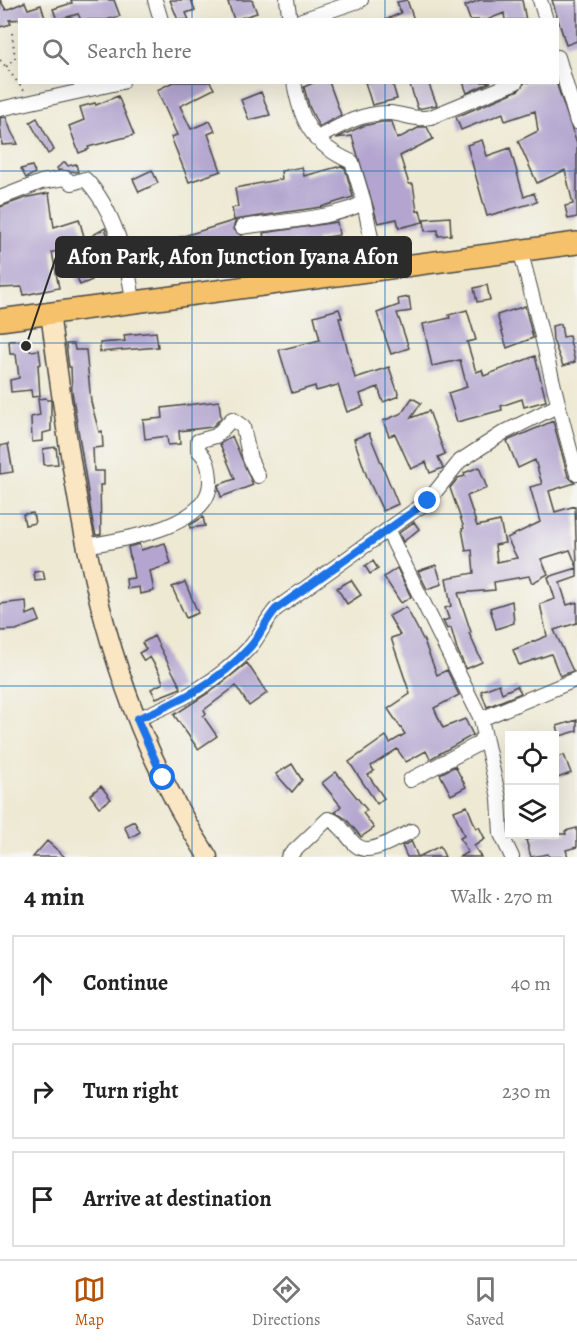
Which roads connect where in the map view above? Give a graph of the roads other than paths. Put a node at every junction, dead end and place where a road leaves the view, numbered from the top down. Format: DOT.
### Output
graph roads {
  1 [pos="155,0"];
  2 [pos="287,0"];
  3 [pos="361,0"];
  4 [pos="540,0"];
  5 [pos="160,18"];
  6 [pos="290,18"];
  7 [pos="308,18"];
  8 [pos="545,18"];
  9 [pos="560,73"];
  10 [pos="113,84"];
  11 [pos="294,84"];
  12 [pos="511,84"];
  13 [pos="0,109"];
  14 [pos="577,122"];
  15 [pos="316,139"];
  16 [pos="0,198"];
  17 [pos="364,202"];
  18 [pos="242,227"];
  19 [pos="577,243"];
  20 [pos="520,250"];
  21 [pos="377,268"];
  22 [pos="133,301"];
  23 [pos="50,312"];
  24 [pos="0,320"];
  25 [pos="557,406"];
  26 [pos="577,474"];
  27 [pos="258,476"];
  28 [pos="388,531"];
  29 [pos="85,546"];
  30 [pos="577,679"];
  31 [pos="137,719"];
  32 [pos="481,719"];
  33 [pos="484,735"];
  34 [pos="410,780"];
  35 [pos="412,831"];
  36 [pos="208,857"];
  37 [pos="288,857"];
  38 [pos="512,857"];
  1 -- 5 [label="street"];
  2 -- 6 [label="street"];
  3 -- 7 [label="street"];
  4 -- 8 [label="street"];
  9 -- 14 [label="street"];
  10 -- 13 [label="street"];
  11 -- 15 [label="street"];
  12 -- 15 [label="street"];
  15 -- 17 [label="street"];
  16 -- 22 [label="street"];
  17 -- 18 [label="street"];
  17 -- 21 [label="street"];
  19 -- 20 [label="highway"];
  20 -- 21 [label="highway"];
  20 -- 25 [label="street"];
  21 -- 22 [label="highway"];
  22 -- 23 [label="highway"];
  23 -- 24 [label="highway"];
  23 -- 29 [label="main road"];
  25 -- 26 [label="street"];
  25 -- 28 [label="street"];
  27 -- 29 [label="street"];
  28 -- 31 [label="street"];
  28 -- 32 [label="street"];
  29 -- 31 [label="main road"];
  30 -- 32 [label="street"];
  31 -- 36 [label="main road"];
  32 -- 33 [label="street"];
  33 -- 34 [label="street"];
  33 -- 38 [label="street"];
  35 -- 37 [label="street"];
}
